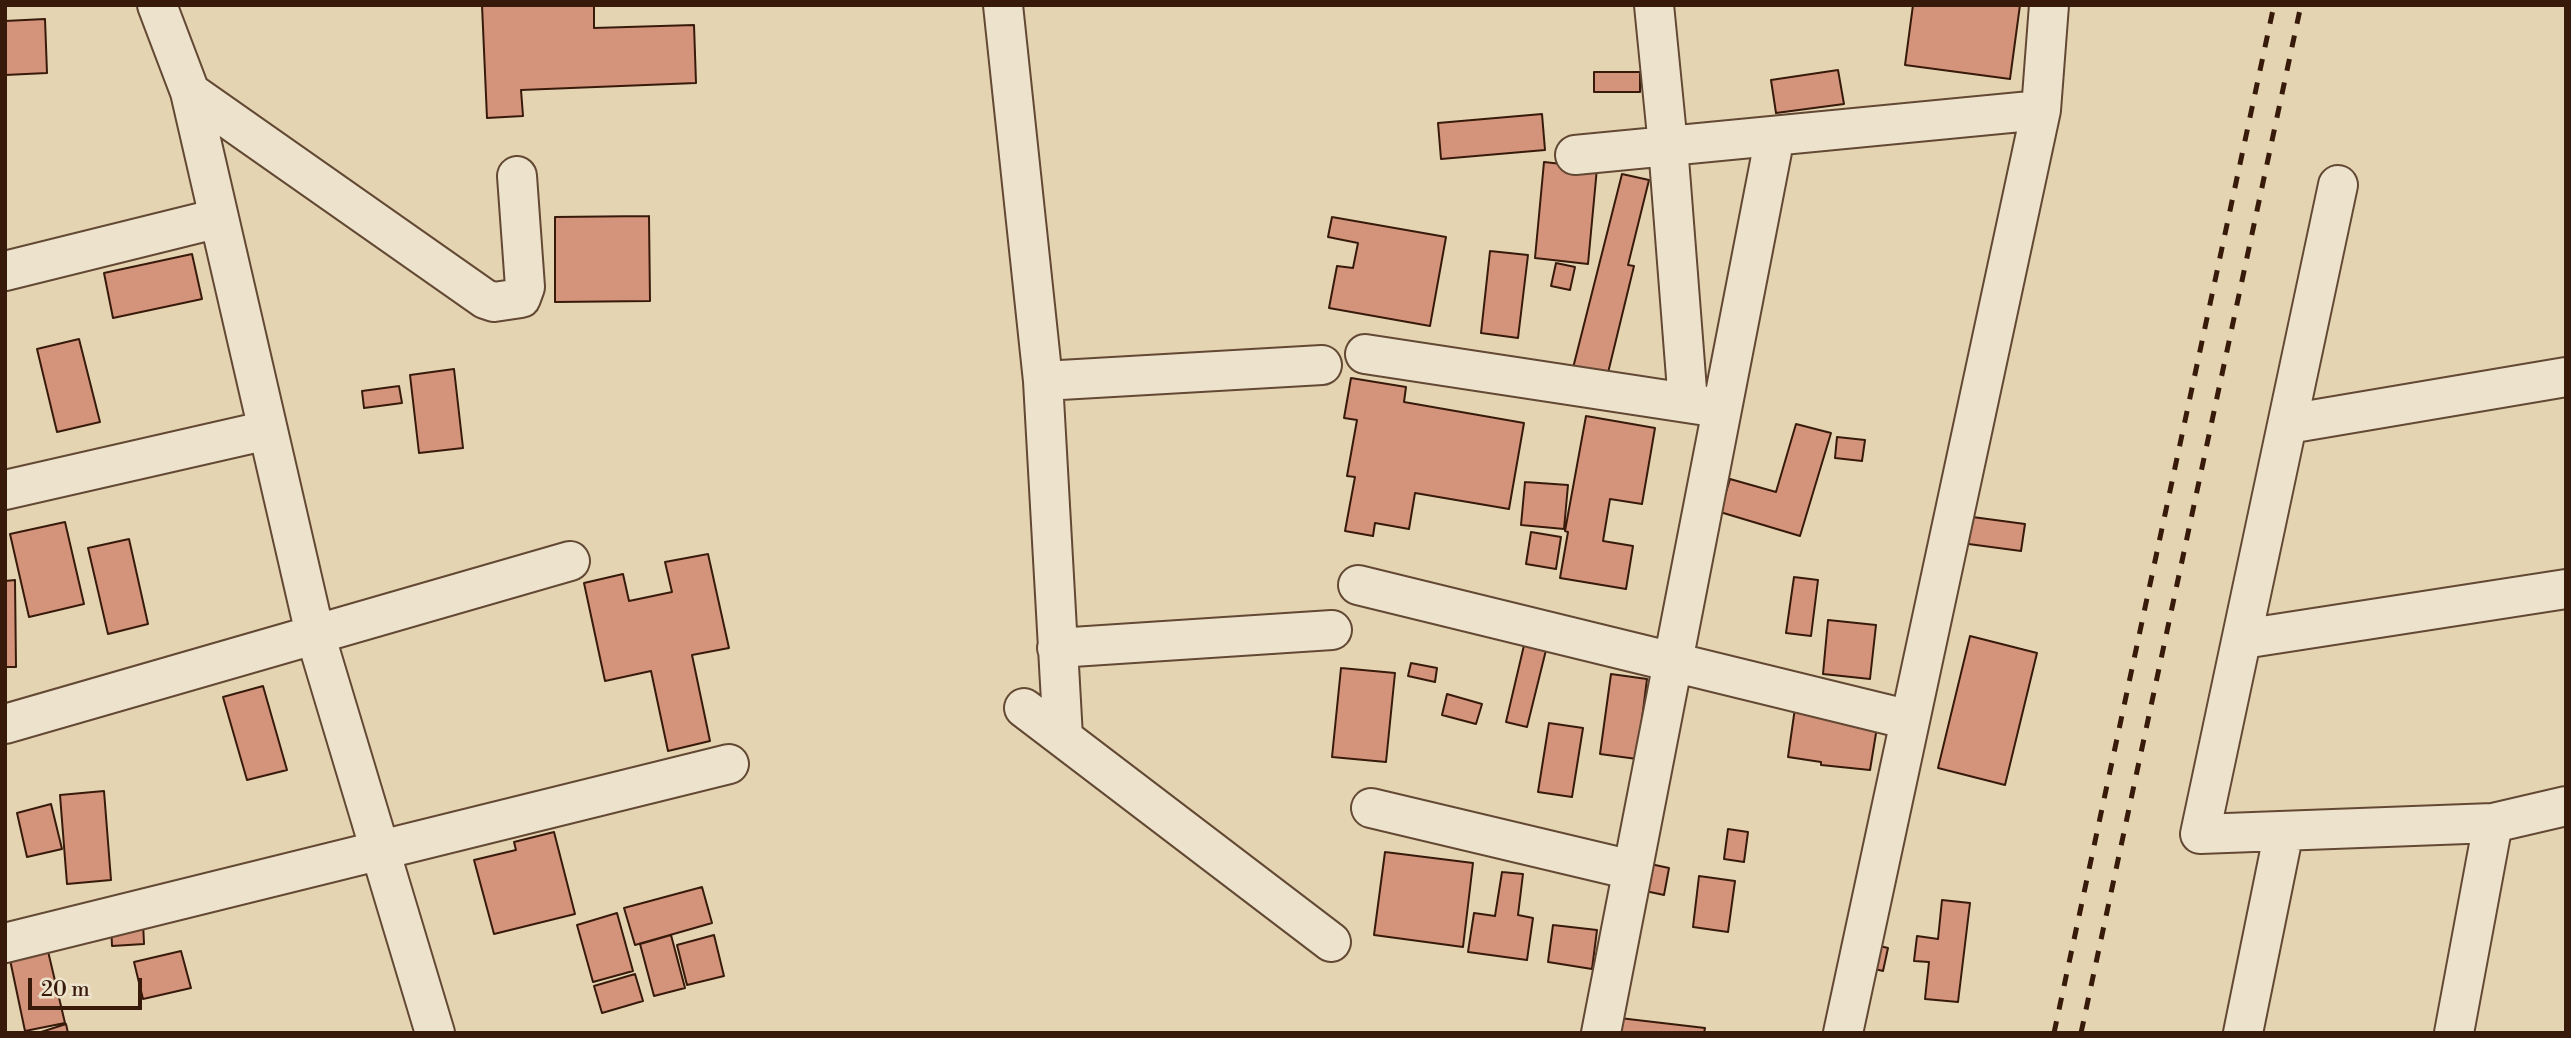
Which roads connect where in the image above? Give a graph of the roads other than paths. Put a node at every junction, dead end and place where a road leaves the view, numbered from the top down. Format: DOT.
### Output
graph roads {
  1 [pos="157,5"];
  2 [pos="1003,5"];
  3 [pos="1654,5"];
  4 [pos="2049,5"];
  5 [pos="190,92"];
  6 [pos="2041,110"];
  7 [pos="1775,136"];
  8 [pos="1668,146"];
  9 [pos="1575,155"];
  10 [pos="517,176"];
  11 [pos="2338,185"];
  12 [pos="219,218"];
  13 [pos="5,271"];
  14 [pos="1365,354"];
  15 [pos="1322,365"];
  16 [pos="2566,377"];
  17 [pos="1043,382"];
  18 [pos="1705,405"];
  19 [pos="2288,424"];
  20 [pos="268,429"];
  21 [pos="5,490"];
  22 [pos="570,561"];
  23 [pos="1358,585"];
  24 [pos="2566,589"];
  25 [pos="1332,630"];
  26 [pos="316,634"];
  27 [pos="2243,639"];
  28 [pos="1057,648"];
  29 [pos="1673,662"];
  30 [pos="1024,708"];
  31 [pos="1910,720"];
  32 [pos="5,724"];
  33 [pos="1063,737"];
  34 [pos="729,764"];
  35 [pos="2566,806"];
  36 [pos="1371,808"];
  37 [pos="2493,823"];
  38 [pos="2284,831"];
  39 [pos="381,849"];
  40 [pos="1632,870"];
  41 [pos="1331,942"];
  42 [pos="5,943"];
  43 [pos="435,1033"];
  44 [pos="1601,1033"];
  45 [pos="1843,1033"];
  46 [pos="2243,1033"];
  47 [pos="2454,1033"];
  1 -- 5 [label="street"];
  2 -- 17 [label="street"];
  3 -- 8 [label="street"];
  4 -- 6 [label="street"];
  5 -- 10 [label="street"];
  5 -- 12 [label="street"];
  6 -- 7 [label="street"];
  6 -- 31 [label="street"];
  7 -- 8 [label="street"];
  7 -- 18 [label="street"];
  8 -- 9 [label="street"];
  8 -- 18 [label="street"];
  11 -- 19 [label="street"];
  12 -- 13 [label="street"];
  12 -- 20 [label="street"];
  14 -- 18 [label="street"];
  15 -- 17 [label="street"];
  16 -- 19 [label="street"];
  17 -- 28 [label="street"];
  18 -- 29 [label="street"];
  19 -- 27 [label="street"];
  20 -- 21 [label="street"];
  20 -- 26 [label="street"];
  22 -- 26 [label="street"];
  23 -- 29 [label="street"];
  24 -- 27 [label="street"];
  25 -- 28 [label="street"];
  26 -- 32 [label="street"];
  26 -- 39 [label="street"];
  27 -- 38 [label="street"];
  28 -- 33 [label="street"];
  29 -- 31 [label="street"];
  29 -- 40 [label="street"];
  30 -- 33 [label="street"];
  31 -- 45 [label="street"];
  33 -- 41 [label="street"];
  34 -- 39 [label="street"];
  35 -- 37 [label="street"];
  36 -- 40 [label="street"];
  37 -- 38 [label="street"];
  37 -- 47 [label="street"];
  38 -- 46 [label="street"];
  39 -- 42 [label="street"];
  39 -- 43 [label="street"];
  40 -- 44 [label="street"];
}
